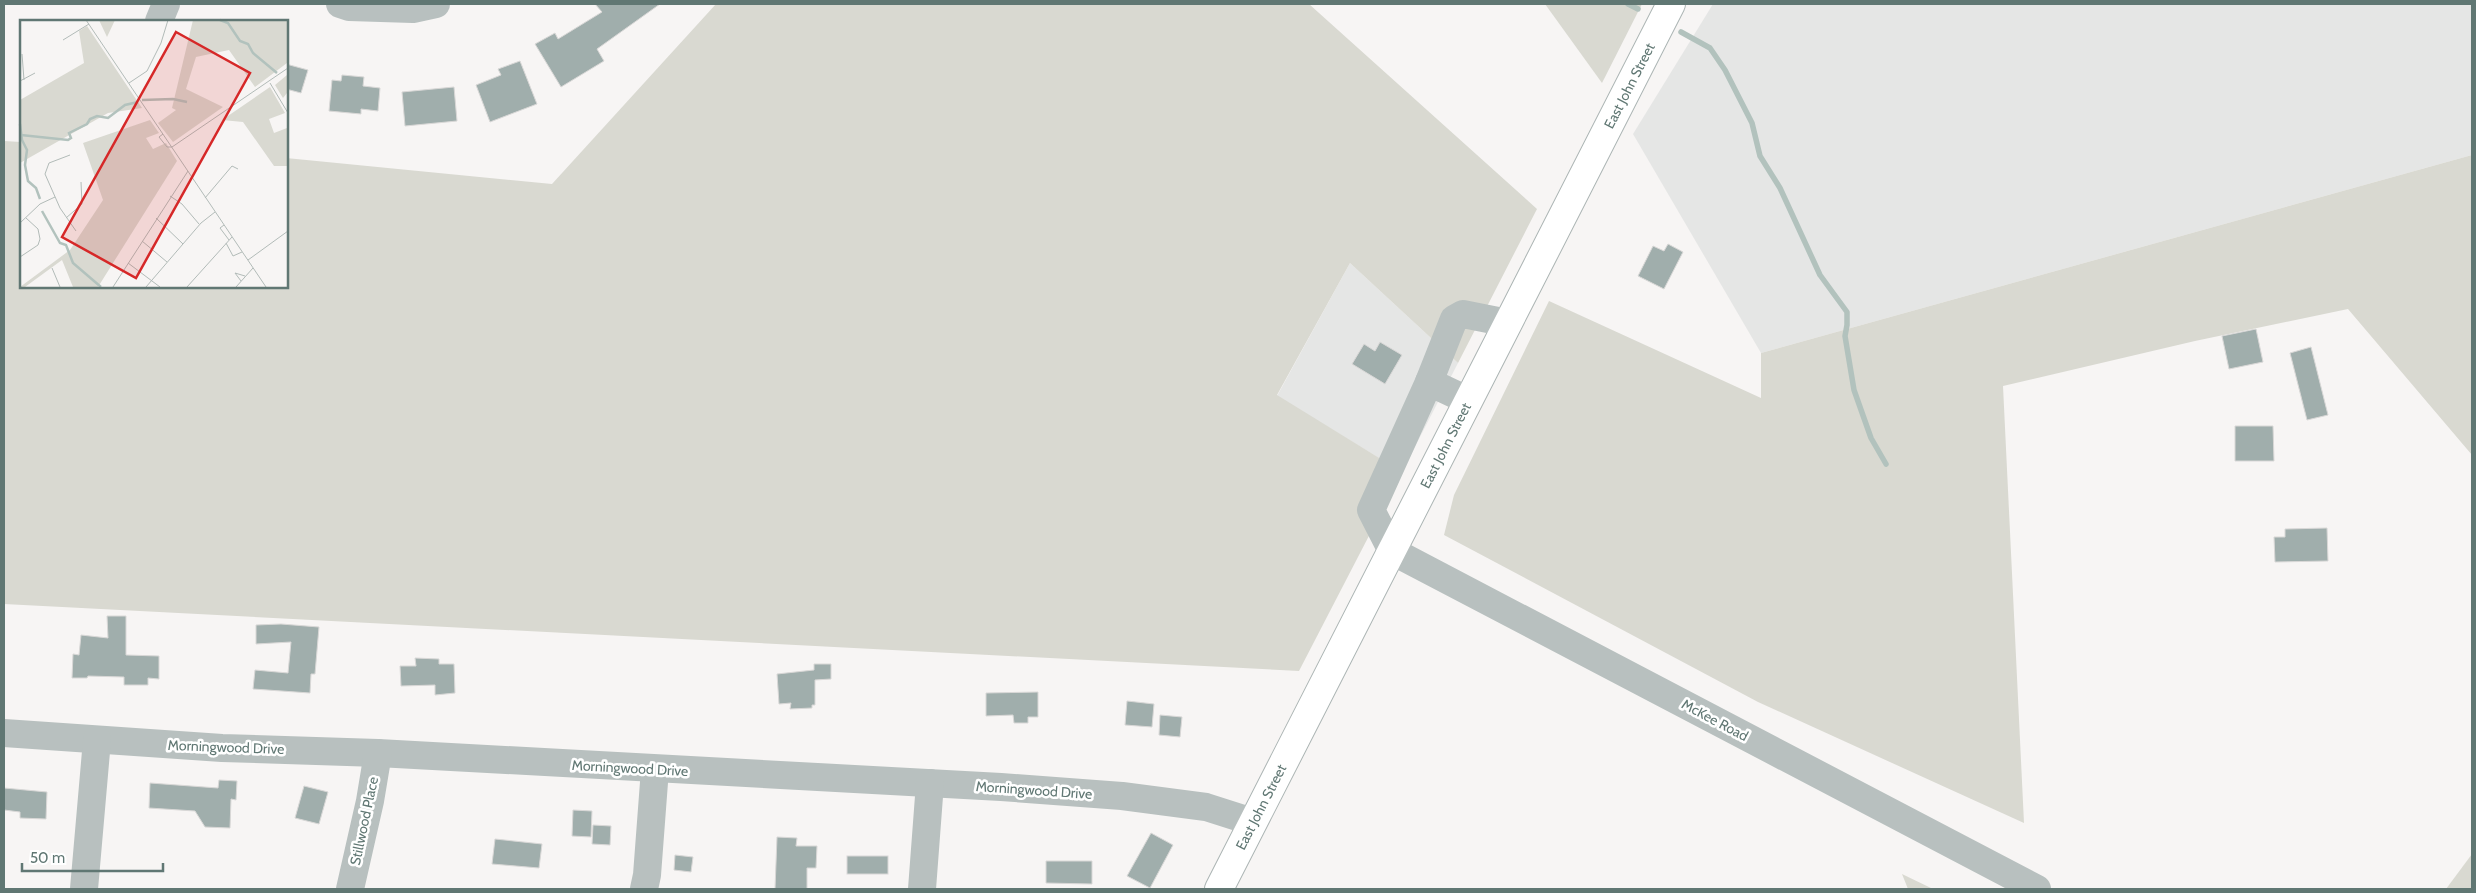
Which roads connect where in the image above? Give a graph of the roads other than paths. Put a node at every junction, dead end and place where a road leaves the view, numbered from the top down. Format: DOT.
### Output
graph roads {
  1 [pos="166,4"];
  2 [pos="340,4"];
  3 [pos="436,4"];
  4 [pos="1671,4"];
  5 [pos="159,20"];
  6 [pos="1508,324"];
  7 [pos="1429,382"];
  8 [pos="1467,400"];
  9 [pos="1392,551"];
  10 [pos="4,733"];
  11 [pos="97,740"];
  12 [pos="378,754"];
  13 [pos="656,769"];
  14 [pos="930,783"];
  15 [pos="1254,822"];
  16 [pos="84,889"];
  17 [pos="350,889"];
  18 [pos="644,889"];
  19 [pos="922,889"];
  20 [pos="1219,889"];
  21 [pos="2038,889"];
  1 -- 5 [label="street"];
  2 -- 3 [label="street"];
  4 -- 6 [label="main road, East John Street"];
  6 -- 7 [label="street"];
  6 -- 8 [label="main road, East John Street"];
  7 -- 8 [label="street"];
  7 -- 9 [label="street"];
  8 -- 9 [label="main road, East John Street"];
  9 -- 15 [label="main road, East John Street"];
  9 -- 21 [label="street, McKee Road"];
  10 -- 11 [label="street, Morningwood Drive"];
  11 -- 12 [label="street, Morningwood Drive"];
  11 -- 16 [label="street"];
  12 -- 13 [label="street, Morningwood Drive"];
  12 -- 17 [label="street, Stillwood Place"];
  13 -- 14 [label="street, Morningwood Drive"];
  13 -- 18 [label="street"];
  14 -- 15 [label="street, Morningwood Drive"];
  14 -- 19 [label="street"];
  15 -- 20 [label="main road, East John Street"];
}
